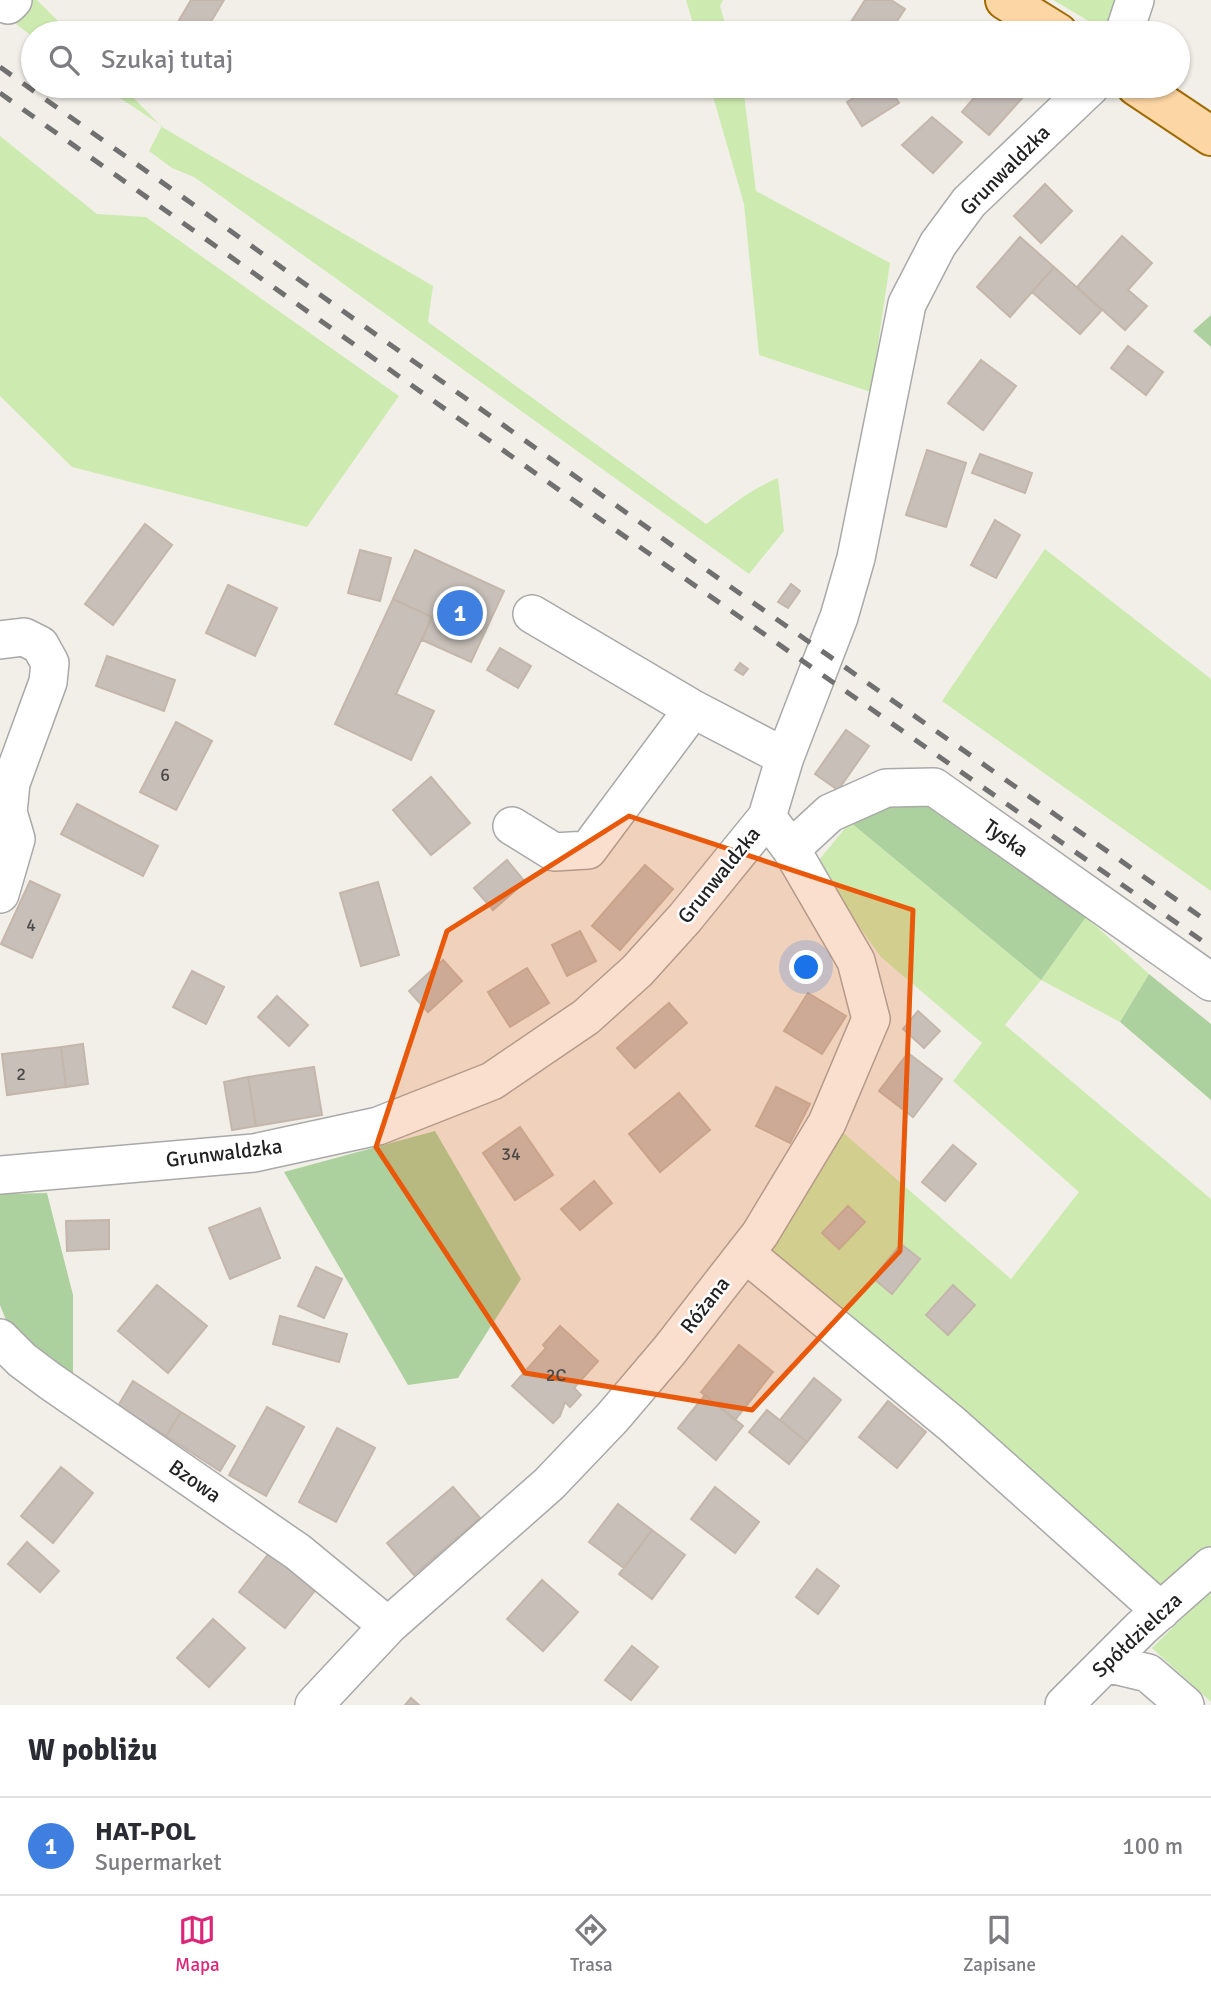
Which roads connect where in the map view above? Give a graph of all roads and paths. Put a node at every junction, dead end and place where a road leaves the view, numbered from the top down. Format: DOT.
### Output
graph roads {
  1 [pos="3,0"];
  2 [pos="13,0"];
  3 [pos="1005,0"];
  4 [pos="1135,0"];
  5 [pos="1039,21"];
  6 [pos="1128,21"];
  7 [pos="1078,98"];
  8 [pos="1154,98"];
  9 [pos="1211,136"];
  10 [pos="532,614"];
  11 [pos="12,639"];
  12 [pos="693,709"];
  13 [pos="785,757"];
  14 [pos="767,817"];
  15 [pos="512,827"];
  16 [pos="792,849"];
  17 [pos="0,894"];
  18 [pos="1211,982"];
  19 [pos="0,1175"];
  20 [pos="745,1253"];
  21 [pos="0,1338"];
  22 [pos="1211,1566"];
  23 [pos="1161,1611"];
  24 [pos="388,1626"];
  25 [pos="1106,1663"];
  26 [pos="314,1705"];
  27 [pos="1064,1705"];
  28 [pos="1185,1705"];
  1 -- 2 [label="street"];
  3 -- 5 [label="main road"];
  4 -- 6 [label="street"];
  7 -- 13 [label="street, Grunwaldzka"];
  8 -- 9 [label="main road"];
  10 -- 12 [label="street"];
  11 -- 17 [label="street"];
  12 -- 13 [label="street"];
  12 -- 15 [label="street"];
  13 -- 14 [label="street, Grunwaldzka"];
  14 -- 16 [label="street, Różana"];
  14 -- 19 [label="street, Grunwaldzka"];
  16 -- 18 [label="street, Tyska"];
  16 -- 20 [label="street, Różana"];
  20 -- 23 [label="street"];
  20 -- 24 [label="street, Różana"];
  21 -- 24 [label="street, Bzowa"];
  22 -- 23 [label="street, Spółdzielcza"];
  23 -- 25 [label="street, Spółdzielcza"];
  24 -- 26 [label="street, Różana"];
  25 -- 27 [label="street, Spółdzielcza"];
  25 -- 28 [label="street"];
}
